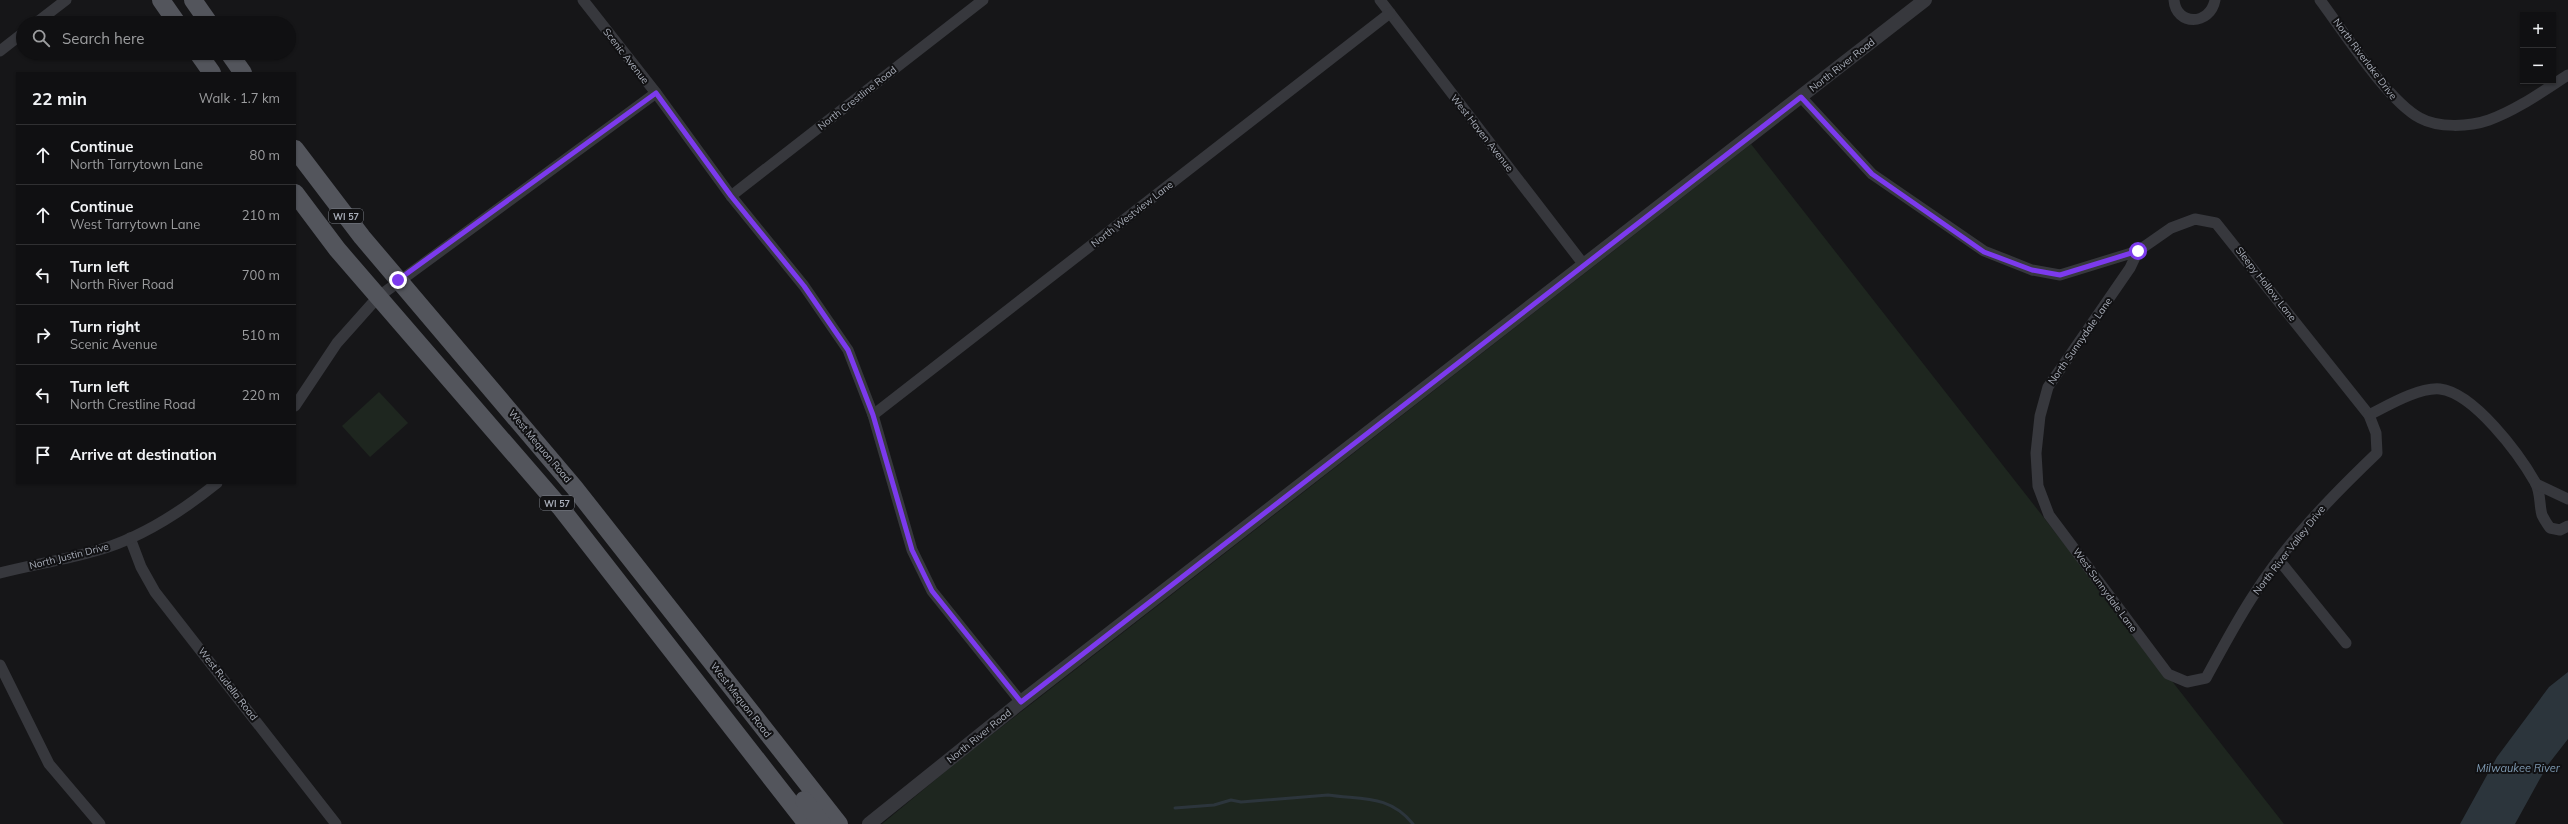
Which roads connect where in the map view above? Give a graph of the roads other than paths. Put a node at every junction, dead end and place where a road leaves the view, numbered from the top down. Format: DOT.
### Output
graph roads {
  1 [pos="66,0"];
  2 [pos="161,0"];
  3 [pos="193,0"];
  4 [pos="583,0"];
  5 [pos="983,0"];
  6 [pos="1380,0"];
  7 [pos="1925,0"];
  8 [pos="2174,0"];
  9 [pos="2215,0"];
  10 [pos="2320,0"];
  11 [pos="1390,13"];
  12 [pos="45,16"];
  13 [pos="172,16"];
  14 [pos="204,16"];
  15 [pos="16,38"];
  16 [pos="0,51"];
  17 [pos="203,60"];
  18 [pos="234,60"];
  19 [pos="211,72"];
  20 [pos="242,72"];
  21 [pos="2568,75"];
  22 [pos="656,93"];
  23 [pos="1801,97"];
  24 [pos="296,150"];
  25 [pos="296,194"];
  26 [pos="731,196"];
  27 [pos="2138,251"];
  28 [pos="1584,265"];
  29 [pos="398,280"];
  30 [pos="378,297"];
  31 [pos="296,404"];
  32 [pos="873,415"];
  33 [pos="2369,415"];
  34 [pos="216,484"];
  35 [pos="2536,484"];
  36 [pos="2038,486"];
  37 [pos="2568,499"];
  38 [pos="2568,526"];
  39 [pos="130,538"];
  40 [pos="2279,560"];
  41 [pos="0,573"];
  42 [pos="2346,643"];
  43 [pos="0,665"];
  44 [pos="2187,682"];
  45 [pos="1021,702"];
  46 [pos="749,750"];
  47 [pos="100,824"];
  48 [pos="336,824"];
  49 [pos="807,824"];
  50 [pos="822,824"];
  51 [pos="839,824"];
  52 [pos="869,824"];
  1 -- 12 [label="street"];
  2 -- 13 [label="main road"];
  3 -- 14 [label="main road"];
  4 -- 22 [label="street, Scenic Avenue"];
  5 -- 26 [label="street, North Crestline Road"];
  6 -- 11 [label="street, West Haven Avenue"];
  7 -- 23 [label="street, North River Road"];
  8 -- 9 [label="street"];
  10 -- 21 [label="street, North Riverlake Drive"];
  11 -- 28 [label="street, West Haven Avenue"];
  11 -- 32 [label="street, North Westview Lane"];
  15 -- 16 [label="street"];
  17 -- 19 [label="main road"];
  18 -- 20 [label="main road"];
  22 -- 26 [label="street, Scenic Avenue"];
  22 -- 29 [label="street"];
  23 -- 27 [label="street"];
  23 -- 28 [label="street, North River Road"];
  24 -- 29 [label="main road, West Mequon Road / WI 57"];
  25 -- 30 [label="main road, WI 57"];
  26 -- 32 [label="street, Scenic Avenue"];
  27 -- 33 [label="street, Sleepy Hollow Lane"];
  27 -- 36 [label="street, North Sunnydale Lane"];
  28 -- 45 [label="street, North River Road"];
  29 -- 30 [label="street"];
  29 -- 51 [label="main road, West Mequon Road / WI 57"];
  30 -- 31 [label="street"];
  30 -- 46 [label="main road, WI 57"];
  32 -- 45 [label="street, Scenic Avenue"];
  33 -- 35 [label="street"];
  33 -- 40 [label="street, North River Valley Drive"];
  34 -- 39 [label="street, North Justin Drive"];
  35 -- 37 [label="street"];
  35 -- 38 [label="street"];
  36 -- 44 [label="street, West Sunnydale Lane"];
  39 -- 41 [label="street, North Justin Drive"];
  39 -- 48 [label="street, West Rudella Road"];
  40 -- 42 [label="street"];
  40 -- 44 [label="street, North River Valley Drive"];
  43 -- 47 [label="street"];
  45 -- 52 [label="street, North River Road"];
  46 -- 49 [label="main road, WI 57"];
  46 -- 50 [label="main road"];
}
